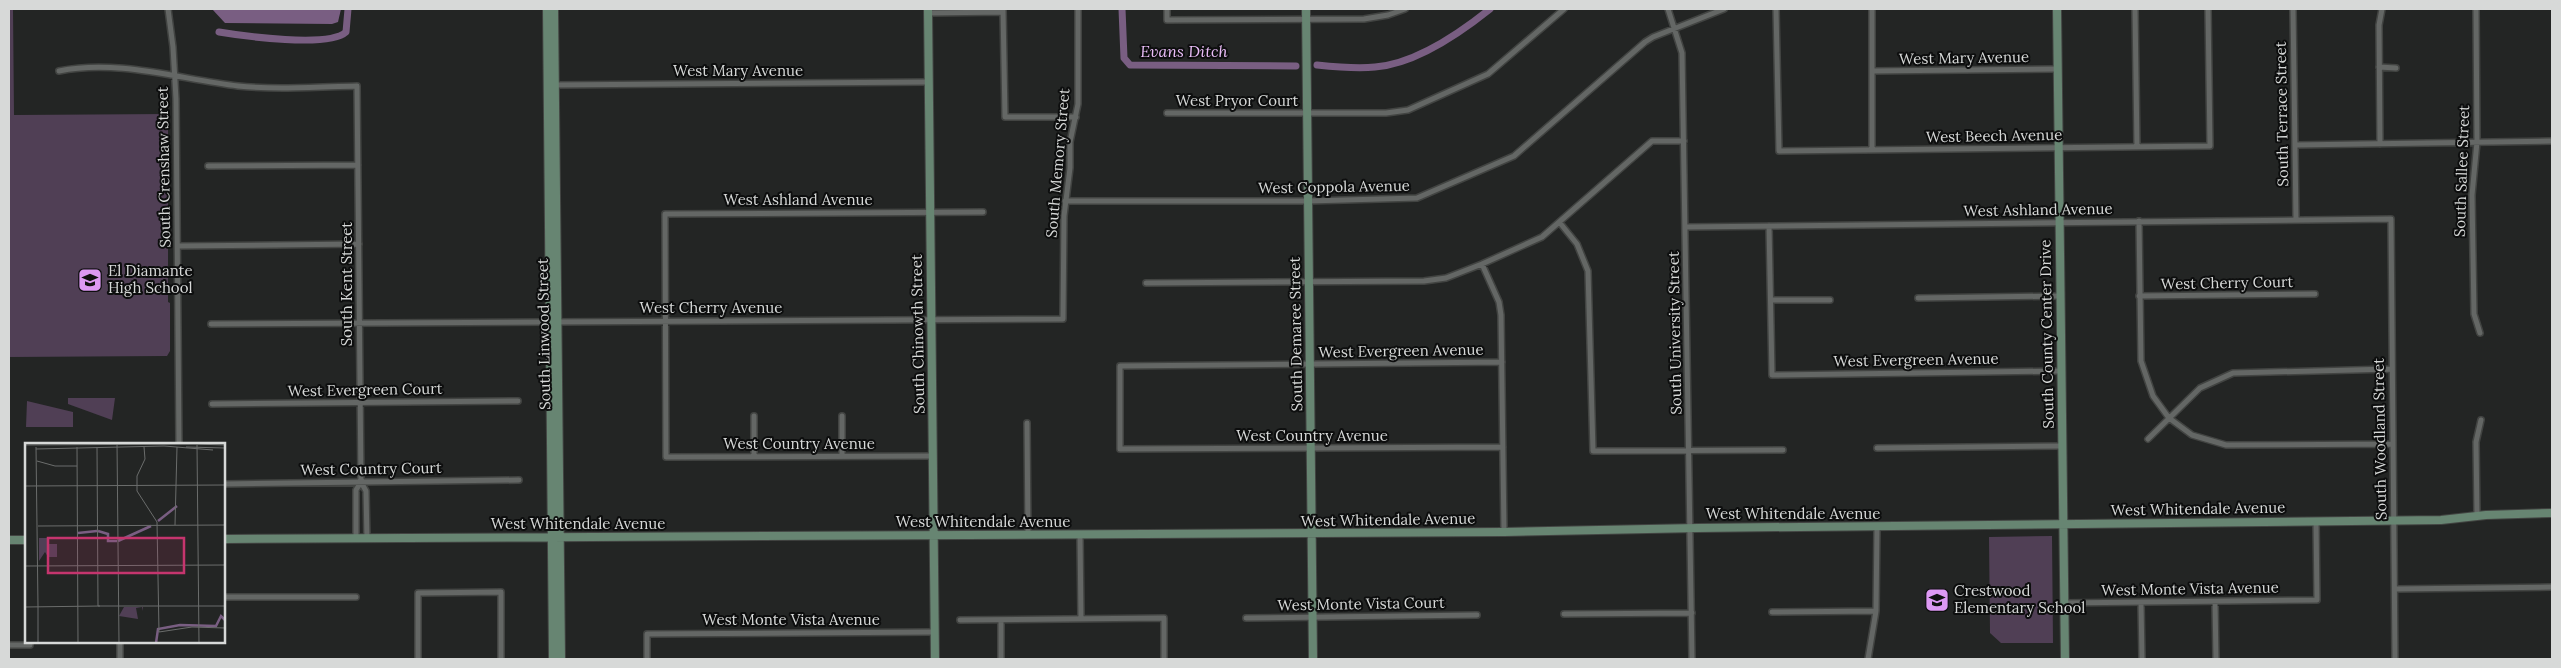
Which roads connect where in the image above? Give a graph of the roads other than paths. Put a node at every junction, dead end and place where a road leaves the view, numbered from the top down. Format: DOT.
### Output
graph roads {
  1 [pos="168,9"];
  2 [pos="547,9"];
  3 [pos="554,9"];
  4 [pos="1078,9"];
  5 [pos="1167,9"];
  6 [pos="1306,9"];
  7 [pos="1405,9"];
  8 [pos="1564,9"];
  9 [pos="1668,9"];
  10 [pos="1724,9"];
  11 [pos="1776,9"];
  12 [pos="1872,9"];
  13 [pos="2057,9"];
  14 [pos="2135,9"];
  15 [pos="2208,9"];
  16 [pos="2292,9"];
  17 [pos="2382,9"];
  18 [pos="2476,9"];
  19 [pos="1003,10"];
  20 [pos="928,11"];
  21 [pos="1306,19"];
  22 [pos="1675,28"];
  23 [pos="2379,68"];
  24 [pos="2396,68"];
  25 [pos="2057,69"];
  26 [pos="59,71"];
  27 [pos="1872,72"];
  28 [pos="174,75"];
  29 [pos="929,82"];
  30 [pos="551,85"];
  31 [pos="1307,113"];
  32 [pos="1167,114"];
  33 [pos="1076,117"];
  34 [pos="1684,141"];
  35 [pos="2552,141"];
  36 [pos="2478,142"];
  37 [pos="2380,144"];
  38 [pos="2295,145"];
  39 [pos="2137,147"];
  40 [pos="2059,148"];
  41 [pos="1872,150"];
  42 [pos="358,164"];
  43 [pos="208,166"];
  44 [pos="1065,201"];
  45 [pos="1308,201"];
  46 [pos="930,212"];
  47 [pos="983,212"];
  48 [pos="2296,219"];
  49 [pos="2391,219"];
  50 [pos="2139,221"];
  51 [pos="2060,222"];
  52 [pos="1560,223"];
  53 [pos="1769,226"];
  54 [pos="1685,227"];
  55 [pos="358,244"];
  56 [pos="178,246"];
  57 [pos="1482,264"];
  58 [pos="1309,282"];
  59 [pos="1146,283"];
  60 [pos="2315,294"];
  61 [pos="2060,296"];
  62 [pos="2139,296"];
  63 [pos="1918,298"];
  64 [pos="1771,300"];
  65 [pos="1830,300"];
  66 [pos="932,319"];
  67 [pos="1063,319"];
  68 [pos="550,320"];
  69 [pos="664,320"];
  70 [pos="558,322"];
  71 [pos="359,323"];
  72 [pos="211,324"];
  73 [pos="2480,333"];
  74 [pos="1502,362"];
  75 [pos="1310,366"];
  76 [pos="2392,369"];
  77 [pos="2061,371"];
  78 [pos="518,401"];
  79 [pos="360,402"];
  80 [pos="212,404"];
  81 [pos="754,416"];
  82 [pos="842,416"];
  83 [pos="2169,418"];
  84 [pos="2481,420"];
  85 [pos="1028,423"];
  86 [pos="2148,439"];
  87 [pos="179,443"];
  88 [pos="2392,444"];
  89 [pos="2062,446"];
  90 [pos="1503,447"];
  91 [pos="1876,448"];
  92 [pos="1120,449"];
  93 [pos="1311,449"];
  94 [pos="1690,450"];
  95 [pos="1783,450"];
  96 [pos="842,456"];
  97 [pos="933,456"];
  98 [pos="754,457"];
  99 [pos="519,480"];
  100 [pos="361,482"];
  101 [pos="225,484"];
  102 [pos="2552,513"];
  103 [pos="2477,515"];
  104 [pos="2393,520"];
  105 [pos="2316,521"];
  106 [pos="2064,525"];
  107 [pos="1877,527"];
  108 [pos="1691,528"];
  109 [pos="1504,532"];
  110 [pos="1312,534"];
  111 [pos="1028,535"];
  112 [pos="1080,535"];
  113 [pos="934,536"];
  114 [pos="556,538"];
  115 [pos="225,539"];
  116 [pos="356,539"];
  117 [pos="367,539"];
  118 [pos="9,540"];
  119 [pos="25,540"];
  120 [pos="2552,587"];
  121 [pos="2395,589"];
  122 [pos="225,597"];
  123 [pos="356,597"];
  124 [pos="2215,602"];
  125 [pos="2064,603"];
  126 [pos="2141,603"];
  127 [pos="1876,611"];
  128 [pos="1772,612"];
  129 [pos="1692,613"];
  130 [pos="1564,614"];
  131 [pos="1477,615"];
  132 [pos="1313,617"];
  133 [pos="1082,618"];
  134 [pos="1246,618"];
  135 [pos="960,620"];
  136 [pos="1001,620"];
  137 [pos="935,632"];
  138 [pos="30,643"];
  139 [pos="120,643"];
  140 [pos="9,645"];
  141 [pos="120,659"];
  142 [pos="418,659"];
  143 [pos="501,659"];
  144 [pos="554,659"];
  145 [pos="561,659"];
  146 [pos="647,659"];
  147 [pos="935,659"];
  148 [pos="1001,659"];
  149 [pos="1164,659"];
  150 [pos="1313,659"];
  151 [pos="1692,659"];
  152 [pos="1868,659"];
  153 [pos="2065,659"];
  154 [pos="2142,659"];
  155 [pos="2216,659"];
  156 [pos="2395,659"];
  1 -- 28 [label="street, South Crenshaw Street"];
  2 -- 30 [label="street, South Linwood Street"];
  3 -- 30 [label="street, South Linwood Street"];
  4 -- 33 [label="street, South Memory Street"];
  5 -- 21 [label="street"];
  6 -- 21 [label="street, South Demaree Street"];
  7 -- 21 [label="street"];
  8 -- 31 [label="street, West Pryor Court"];
  9 -- 22 [label="street, South University Street"];
  10 -- 22 [label="street, West Coppola Avenue"];
  11 -- 41 [label="street, West Beech Avenue"];
  12 -- 27 [label="street"];
  13 -- 25 [label="street, South County Center Drive"];
  14 -- 39 [label="street"];
  15 -- 39 [label="street, West Beech Avenue"];
  16 -- 38 [label="street, South Terrace Street"];
  17 -- 23 [label="street"];
  18 -- 36 [label="street, South Sallee Street"];
  19 -- 20 [label="street"];
  19 -- 33 [label="street"];
  20 -- 29 [label="street, South Chinowth Street"];
  21 -- 31 [label="street, South Demaree Street"];
  22 -- 34 [label="street, South University Street"];
  22 -- 45 [label="street, West Coppola Avenue"];
  23 -- 24 [label="street"];
  23 -- 37 [label="street"];
  25 -- 27 [label="street, West Mary Avenue"];
  25 -- 40 [label="street, South County Center Drive"];
  26 -- 28 [label="street"];
  27 -- 41 [label="street"];
  28 -- 42 [label="street, South Kent Street"];
  28 -- 56 [label="street, South Crenshaw Street"];
  29 -- 30 [label="street, West Mary Avenue"];
  29 -- 46 [label="street, South Chinowth Street"];
  30 -- 68 [label="street, South Linwood Street"];
  30 -- 70 [label="street, South Linwood Street"];
  31 -- 32 [label="street, West Pryor Court"];
  31 -- 45 [label="street, South Demaree Street"];
  33 -- 44 [label="street, South Memory Street"];
  34 -- 52 [label="street"];
  34 -- 54 [label="street, South University Street"];
  35 -- 36 [label="street"];
  36 -- 37 [label="street"];
  36 -- 73 [label="street, South Sallee Street"];
  37 -- 38 [label="street"];
  38 -- 48 [label="street, South Terrace Street"];
  39 -- 40 [label="street, West Beech Avenue"];
  40 -- 41 [label="street, West Beech Avenue"];
  40 -- 51 [label="street, South County Center Drive"];
  42 -- 43 [label="street"];
  42 -- 55 [label="street, South Kent Street"];
  44 -- 45 [label="street, West Coppola Avenue"];
  44 -- 67 [label="street, South Memory Street"];
  45 -- 58 [label="street, South Demaree Street"];
  46 -- 47 [label="street, West Ashland Avenue"];
  46 -- 66 [label="street, South Chinowth Street"];
  46 -- 69 [label="street, West Ashland Avenue"];
  48 -- 49 [label="street, West Ashland Avenue"];
  48 -- 50 [label="street, West Ashland Avenue"];
  49 -- 76 [label="street, South Woodland Street"];
  50 -- 51 [label="street, West Ashland Avenue"];
  50 -- 62 [label="street"];
  51 -- 53 [label="street, West Ashland Avenue"];
  51 -- 61 [label="street, South County Center Drive"];
  52 -- 57 [label="street"];
  52 -- 94 [label="street"];
  53 -- 54 [label="street, West Ashland Avenue"];
  53 -- 64 [label="street"];
  54 -- 94 [label="street, South University Street"];
  55 -- 56 [label="street"];
  55 -- 71 [label="street, South Kent Street"];
  56 -- 87 [label="street, South Crenshaw Street"];
  57 -- 58 [label="street"];
  57 -- 74 [label="street"];
  58 -- 59 [label="street"];
  58 -- 75 [label="street, South Demaree Street"];
  60 -- 62 [label="street, West Cherry Court"];
  61 -- 63 [label="street"];
  61 -- 77 [label="street, South County Center Drive"];
  62 -- 83 [label="street"];
  64 -- 65 [label="street"];
  64 -- 77 [label="street, West Evergreen Avenue"];
  66 -- 67 [label="street, West Cherry Avenue"];
  66 -- 69 [label="street, West Cherry Avenue"];
  66 -- 97 [label="street, South Chinowth Street"];
  68 -- 70 [label="street, West Cherry Avenue"];
  68 -- 71 [label="street, West Cherry Avenue"];
  68 -- 114 [label="street, South Linwood Street"];
  69 -- 70 [label="street, West Cherry Avenue"];
  69 -- 98 [label="street, West Country Avenue"];
  70 -- 114 [label="street, South Linwood Street"];
  71 -- 72 [label="street"];
  71 -- 79 [label="street, South Kent Street"];
  74 -- 75 [label="street, West Evergreen Avenue"];
  74 -- 90 [label="street"];
  75 -- 92 [label="street, West Evergreen Avenue"];
  75 -- 93 [label="street, South Demaree Street"];
  76 -- 83 [label="street"];
  76 -- 88 [label="street, South Woodland Street"];
  77 -- 89 [label="street, South County Center Drive"];
  78 -- 79 [label="street, West Evergreen Court"];
  79 -- 80 [label="street, West Evergreen Court"];
  79 -- 100 [label="street, South Kent Street"];
  81 -- 98 [label="street"];
  82 -- 96 [label="street"];
  83 -- 86 [label="street"];
  83 -- 88 [label="street"];
  84 -- 103 [label="street"];
  85 -- 111 [label="street"];
  88 -- 104 [label="street, South Woodland Street"];
  89 -- 91 [label="street"];
  89 -- 106 [label="street, South County Center Drive"];
  90 -- 93 [label="street, West Country Avenue"];
  90 -- 109 [label="street"];
  92 -- 93 [label="street, West Country Avenue"];
  93 -- 110 [label="street, South Demaree Street"];
  94 -- 95 [label="street"];
  94 -- 108 [label="street, South University Street"];
  96 -- 97 [label="street, West Country Avenue"];
  96 -- 98 [label="street, West Country Avenue"];
  97 -- 113 [label="street, South Chinowth Street"];
  99 -- 100 [label="street, West Country Court"];
  100 -- 101 [label="street, West Country Court"];
  100 -- 116 [label="street, South Kent Street"];
  100 -- 117 [label="street, South Kent Street"];
  102 -- 103 [label="street, West Whitendale Avenue"];
  103 -- 104 [label="street, West Whitendale Avenue"];
  104 -- 105 [label="street, West Whitendale Avenue"];
  104 -- 121 [label="street, South Woodland Street"];
  105 -- 106 [label="street, West Whitendale Avenue"];
  105 -- 124 [label="street, West Monte Vista Avenue"];
  106 -- 107 [label="street, West Whitendale Avenue"];
  106 -- 125 [label="street, South County Center Drive"];
  107 -- 108 [label="street, West Whitendale Avenue"];
  107 -- 127 [label="street"];
  108 -- 109 [label="street, West Whitendale Avenue"];
  108 -- 129 [label="street, South University Street"];
  109 -- 110 [label="street, West Whitendale Avenue"];
  110 -- 112 [label="street, West Whitendale Avenue"];
  110 -- 132 [label="street, South Demaree Street"];
  111 -- 112 [label="street, West Whitendale Avenue"];
  111 -- 113 [label="street, West Whitendale Avenue"];
  112 -- 133 [label="street"];
  113 -- 114 [label="street, West Whitendale Avenue"];
  113 -- 137 [label="street, South Chinowth Street"];
  114 -- 117 [label="street, West Whitendale Avenue"];
  114 -- 144 [label="street, South Linwood Street"];
  114 -- 145 [label="street, South Linwood Street"];
  115 -- 116 [label="street, West Whitendale Avenue"];
  116 -- 117 [label="street, West Whitendale Avenue"];
  118 -- 119 [label="street"];
  120 -- 121 [label="street"];
  121 -- 156 [label="street, South Woodland Street"];
  122 -- 123 [label="street"];
  124 -- 126 [label="street, West Monte Vista Avenue"];
  124 -- 155 [label="street"];
  125 -- 126 [label="street, West Monte Vista Avenue"];
  125 -- 153 [label="street, South County Center Drive"];
  126 -- 154 [label="street"];
  127 -- 128 [label="street"];
  127 -- 152 [label="street"];
  129 -- 130 [label="street"];
  129 -- 151 [label="street, South University Street"];
  131 -- 132 [label="street, West Monte Vista Court"];
  132 -- 134 [label="street, West Monte Vista Court"];
  132 -- 150 [label="street, South Demaree Street"];
  133 -- 136 [label="street"];
  133 -- 149 [label="street"];
  135 -- 136 [label="street"];
  136 -- 148 [label="street"];
  137 -- 146 [label="street, West Monte Vista Avenue"];
  137 -- 147 [label="street, South Chinowth Street"];
  138 -- 140 [label="street"];
  139 -- 141 [label="street"];
  142 -- 143 [label="street"];
}
